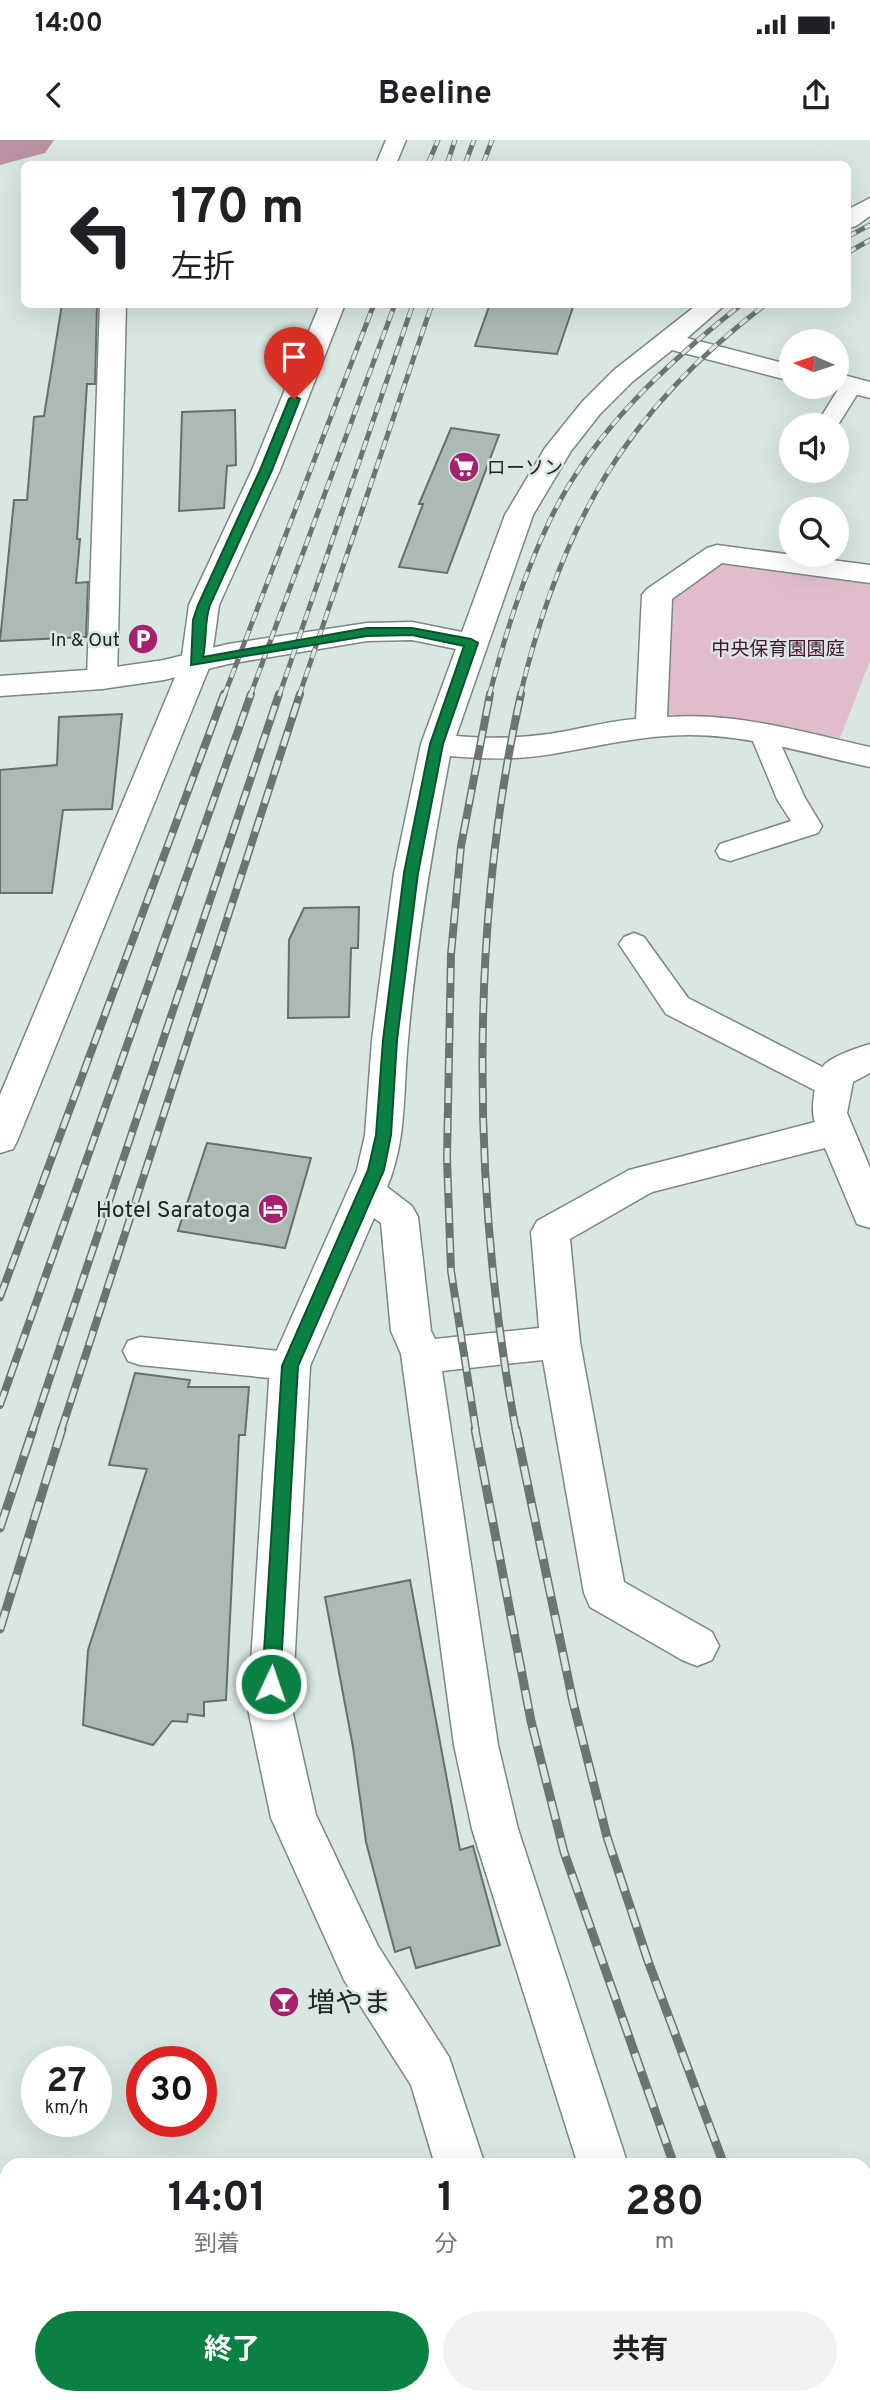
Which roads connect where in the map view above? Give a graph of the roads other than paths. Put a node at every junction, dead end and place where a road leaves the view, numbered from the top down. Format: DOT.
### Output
graph roads {
  1 [pos="396,140"];
  2 [pos="387,161"];
  3 [pos="870,205"];
  4 [pos="851,218"];
  5 [pos="113,308"];
  6 [pos="330,308"];
  7 [pos="709,308"];
  8 [pos="666,340"];
  9 [pos="779,370"];
  10 [pos="853,386"];
  11 [pos="835,413"];
  12 [pos="870,575"];
  13 [pos="471,643"];
  14 [pos="196,663"];
  15 [pos="102,679"];
  16 [pos="0,686"];
  17 [pos="652,727"];
  18 [pos="763,734"];
  19 [pos="437,744"];
  20 [pos="870,757"];
  21 [pos="730,851"];
  22 [pos="634,944"];
  23 [pos="870,1058"];
  24 [pos="835,1087"];
  25 [pos="837,1131"];
  26 [pos="0,1139"];
  27 [pos="364,1195"];
  28 [pos="870,1213"];
  29 [pos="560,1342"];
  30 [pos="140,1351"];
  31 [pos="420,1356"];
  32 [pos="290,1366"];
  33 [pos="697,1646"];
  34 [pos="458,2158"];
  35 [pos="601,2158"];
  1 -- 2 [label="lane"];
  3 -- 4 [label="street"];
  5 -- 15 [label="street"];
  6 -- 14 [label="street"];
  7 -- 8 [label="street"];
  8 -- 9 [label="street"];
  8 -- 13 [label="street"];
  10 -- 11 [label="lane"];
  12 -- 17 [label="street"];
  13 -- 14 [label="street"];
  13 -- 19 [label="street"];
  14 -- 15 [label="street"];
  14 -- 26 [label="street"];
  15 -- 16 [label="street"];
  17 -- 18 [label="street"];
  17 -- 19 [label="street"];
  18 -- 20 [label="street"];
  18 -- 21 [label="lane"];
  19 -- 27 [label="street"];
  22 -- 24 [label="lane"];
  23 -- 24 [label="street"];
  24 -- 25 [label="street"];
  25 -- 28 [label="street"];
  25 -- 29 [label="street"];
  27 -- 29 [label="street"];
  27 -- 32 [label="street"];
  29 -- 33 [label="street"];
  30 -- 32 [label="lane"];
  31 -- 35 [label="street"];
  32 -- 34 [label="street"];
}
